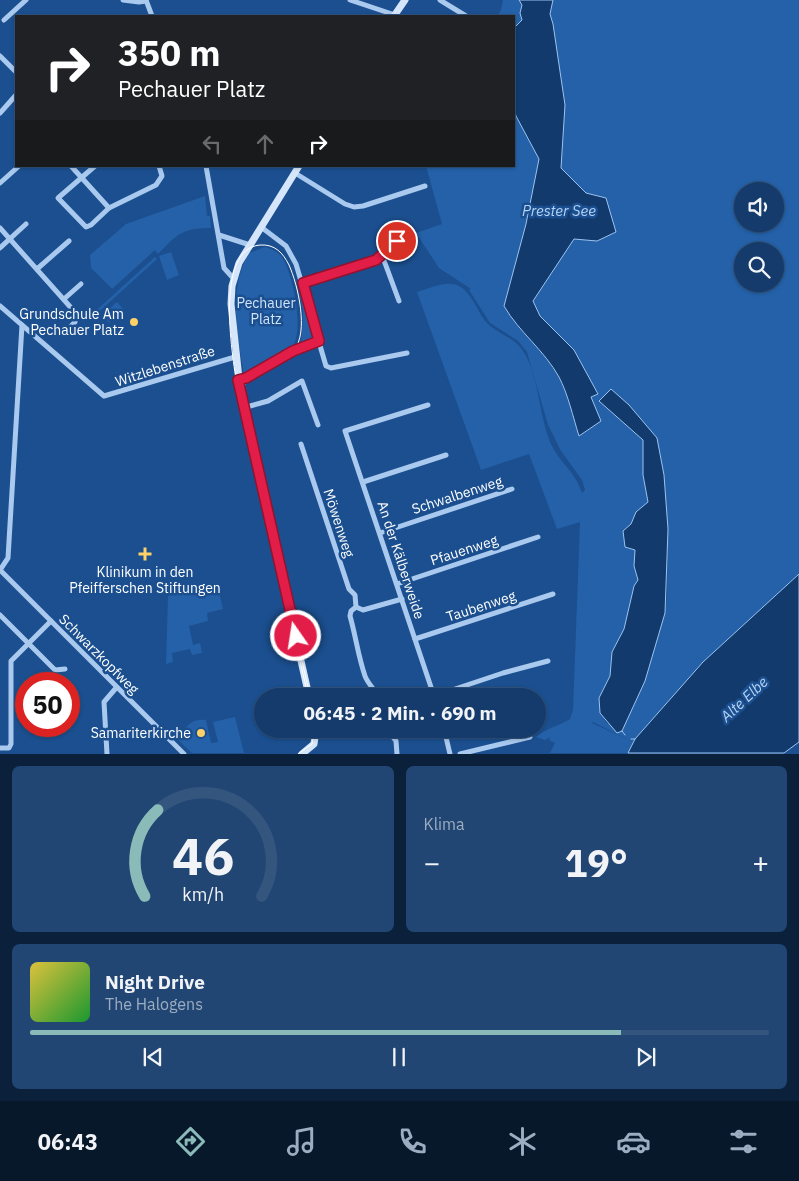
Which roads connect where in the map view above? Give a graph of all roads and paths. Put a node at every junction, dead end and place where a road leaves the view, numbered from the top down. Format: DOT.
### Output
graph roads {
  1 [pos="26,0"];
  2 [pos="123,0"];
  3 [pos="146,0"];
  4 [pos="350,0"];
  5 [pos="405,0"];
  6 [pos="440,0"];
  7 [pos="152,15"];
  8 [pos="391,15"];
  9 [pos="395,15"];
  10 [pos="464,15"];
  11 [pos="4,20"];
  12 [pos="0,56"];
  13 [pos="15,71"];
  14 [pos="15,96"];
  15 [pos="0,113"];
  16 [pos="18,167"];
  17 [pos="72,167"];
  18 [pos="94,167"];
  19 [pos="159,167"];
  20 [pos="206,167"];
  21 [pos="297,169"];
  22 [pos="82,178"];
  23 [pos="0,183"];
  24 [pos="425,186"];
  25 [pos="109,208"];
  26 [pos="26,224"];
  27 [pos="261,227"];
  28 [pos="0,228"];
  29 [pos="219,235"];
  30 [pos="406,238"];
  31 [pos="10,239"];
  32 [pos="69,241"];
  33 [pos="0,248"];
  34 [pos="248,248"];
  35 [pos="382,255"];
  36 [pos="37,269"];
  37 [pos="234,279"];
  38 [pos="303,283"];
  39 [pos="81,284"];
  40 [pos="64,299"];
  41 [pos="399,301"];
  42 [pos="0,306"];
  43 [pos="22,326"];
  44 [pos="63,334"];
  45 [pos="319,341"];
  46 [pos="407,353"];
  47 [pos="235,357"];
  48 [pos="238,380"];
  49 [pos="428,405"];
  50 [pos="243,408"];
  51 [pos="318,425"];
  52 [pos="301,444"];
  53 [pos="446,455"];
  54 [pos="364,482"];
  55 [pos="512,489"];
  56 [pos="380,533"];
  57 [pos="538,537"];
  58 [pos="0,570"];
  59 [pos="397,584"];
  60 [pos="553,594"];
  61 [pos="402,599"];
  62 [pos="356,607"];
  63 [pos="0,615"];
  64 [pos="50,621"];
  65 [pos="415,639"];
  66 [pos="28,643"];
  67 [pos="548,661"];
  68 [pos="65,669"];
  69 [pos="116,688"];
  70 [pos="307,688"];
  71 [pos="371,688"];
  72 [pos="431,688"];
  73 [pos="458,688"];
  74 [pos="393,738"];
  75 [pos="446,738"];
  76 [pos="526,738"];
  77 [pos="0,748"];
  78 [pos="313,750"];
  79 [pos="107,754"];
  80 [pos="184,754"];
  81 [pos="302,754"];
  82 [pos="397,754"];
  83 [pos="450,754"];
  84 [pos="460,754"];
  1 -- 11 [label="street"];
  2 -- 3 [label="street"];
  3 -- 7 [label="street"];
  4 -- 8 [label="street"];
  5 -- 9 [label="main road"];
  6 -- 10 [label="street"];
  12 -- 13 [label="street"];
  14 -- 15 [label="street"];
  16 -- 23 [label="street"];
  17 -- 22 [label="street"];
  18 -- 22 [label="street"];
  19 -- 25 [label="street"];
  20 -- 29 [label="street"];
  21 -- 24 [label="street"];
  21 -- 27 [label="main road"];
  22 -- 25 [label="street"];
  22 -- 25 [label="street"];
  26 -- 31 [label="street"];
  27 -- 34 [label="main road"];
  27 -- 38 [label="street"];
  28 -- 31 [label="street"];
  29 -- 34 [label="street"];
  29 -- 37 [label="street"];
  30 -- 35 [label="street"];
  31 -- 33 [label="street"];
  31 -- 36 [label="street"];
  32 -- 36 [label="street"];
  34 -- 37 [label="main road"];
  35 -- 38 [label="street"];
  35 -- 41 [label="street"];
  36 -- 40 [label="street"];
  37 -- 47 [label="main road"];
  38 -- 45 [label="street"];
  39 -- 40 [label="street"];
  40 -- 44 [label="street"];
  42 -- 43 [label="street"];
  43 -- 47 [label="street, Witzlebenstraße"];
  43 -- 58 [label="street"];
  45 -- 46 [label="street"];
  45 -- 48 [label="street"];
  47 -- 48 [label="main road"];
  48 -- 50 [label="main road"];
  49 -- 54 [label="street, An der Kälberweide"];
  50 -- 51 [label="street"];
  50 -- 70 [label="main road"];
  52 -- 62 [label="street, Möwenweg"];
  53 -- 54 [label="street"];
  54 -- 56 [label="street, An der Kälberweide"];
  55 -- 56 [label="street, Schwalbenweg"];
  56 -- 59 [label="street, An der Kälberweide"];
  57 -- 59 [label="street, Pfauenweg"];
  58 -- 64 [label="street, Schwarzkopfweg"];
  59 -- 61 [label="street, An der Kälberweide"];
  60 -- 65 [label="street, Taubenweg"];
  61 -- 62 [label="street"];
  61 -- 65 [label="street, An der Kälberweide"];
  62 -- 71 [label="street, Möwenweg"];
  63 -- 66 [label="street"];
  64 -- 66 [label="street"];
  64 -- 69 [label="street, Schwarzkopfweg"];
  65 -- 72 [label="street, An der Kälberweide"];
  66 -- 68 [label="street"];
  66 -- 77 [label="street"];
  67 -- 73 [label="street"];
  69 -- 79 [label="street"];
  69 -- 80 [label="street, Schwarzkopfweg"];
  74 -- 82 [label="street"];
  75 -- 83 [label="street"];
  76 -- 84 [label="street"];
  78 -- 81 [label="main road"];
}
